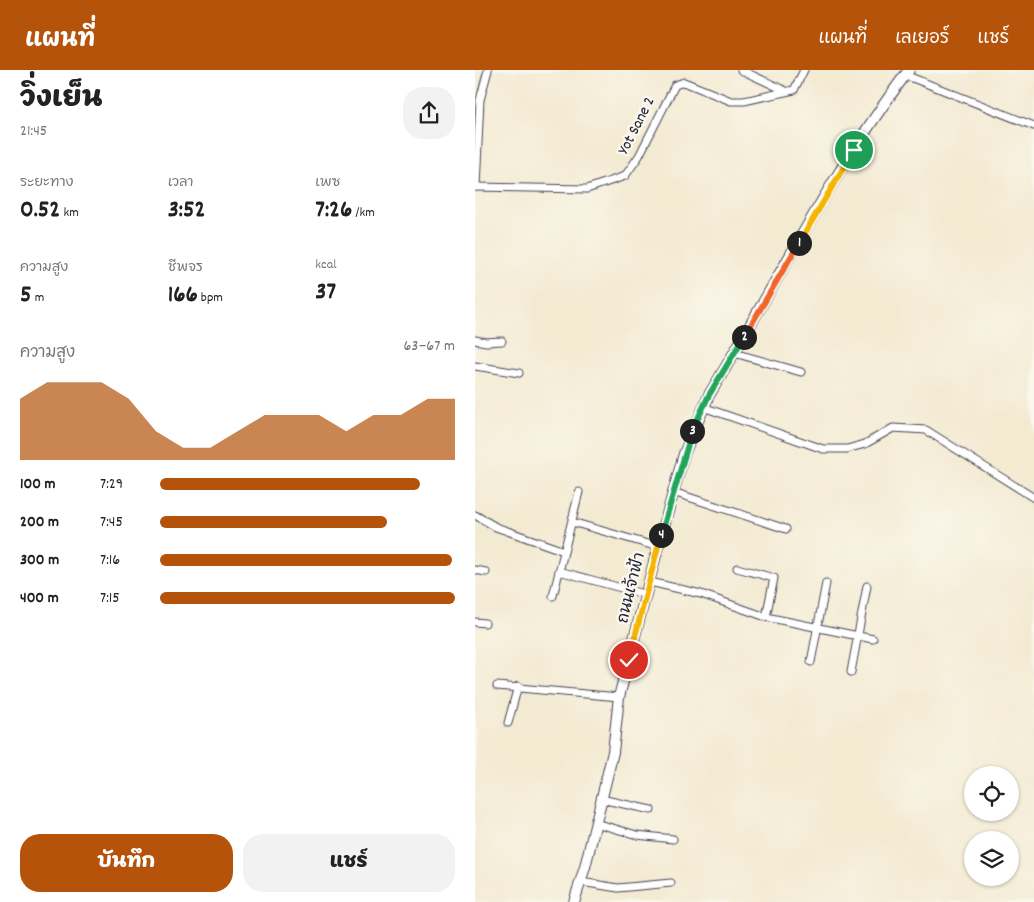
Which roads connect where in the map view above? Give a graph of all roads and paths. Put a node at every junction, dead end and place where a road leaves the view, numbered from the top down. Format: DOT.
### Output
graph roads {
  1 [pos="488,70"];
  2 [pos="741,70"];
  3 [pos="804,70"];
  4 [pos="907,73"];
  5 [pos="784,90"];
  6 [pos="477,99"];
  7 [pos="1034,126"];
  8 [pos="476,187"];
  9 [pos="475,340"];
  10 [pos="502,341"];
  11 [pos="734,353"];
  12 [pos="475,366"];
  13 [pos="801,372"];
  14 [pos="519,373"];
  15 [pos="703,407"];
  16 [pos="579,492"];
  17 [pos="673,492"];
  18 [pos="1034,498"];
  19 [pos="475,515"];
  20 [pos="572,522"];
  21 [pos="786,529"];
  22 [pos="658,547"];
  23 [pos="564,551"];
  24 [pos="737,568"];
  25 [pos="475,570"];
  26 [pos="559,571"];
  27 [pos="486,572"];
  28 [pos="650,582"];
  29 [pos="826,583"];
  30 [pos="867,586"];
  31 [pos="647,595"];
  32 [pos="553,596"];
  33 [pos="766,617"];
  34 [pos="475,622"];
  35 [pos="485,623"];
  36 [pos="817,629"];
  37 [pos="857,637"];
  38 [pos="873,639"];
  39 [pos="811,662"];
  40 [pos="851,672"];
  41 [pos="497,686"];
  42 [pos="517,686"];
  43 [pos="619,697"];
  44 [pos="508,723"];
  45 [pos="601,799"];
  46 [pos="651,810"];
  47 [pos="595,823"];
  48 [pos="673,839"];
  49 [pos="581,882"];
  50 [pos="671,883"];
  51 [pos="574,902"];
  1 -- 6 [label="street"];
  2 -- 5 [label="street"];
  3 -- 5 [label="street, Yot Sane 2"];
  4 -- 7 [label="street"];
  4 -- 11 [label="main road, ถนนเจ้าฟ้า"];
  5 -- 8 [label="street, Yot Sane 2"];
  6 -- 8 [label="street"];
  9 -- 10 [label="street"];
  11 -- 13 [label="street"];
  11 -- 15 [label="main road, ถนนเจ้าฟ้า"];
  12 -- 14 [label="street"];
  15 -- 17 [label="main road, ถนนเจ้าฟ้า"];
  15 -- 18 [label="street"];
  16 -- 20 [label="street"];
  17 -- 21 [label="street"];
  17 -- 22 [label="main road, ถนนเจ้าฟ้า"];
  19 -- 23 [label="street"];
  20 -- 22 [label="street"];
  20 -- 23 [label="street"];
  22 -- 28 [label="main road, ถนนเจ้าฟ้า"];
  23 -- 26 [label="street"];
  24 -- 33 [label="street"];
  25 -- 27 [label="street"];
  26 -- 31 [label="street"];
  26 -- 32 [label="street"];
  28 -- 31 [label="main road, ถนนเจ้าฟ้า"];
  28 -- 33 [label="street"];
  29 -- 36 [label="street"];
  30 -- 37 [label="street"];
  31 -- 43 [label="main road, ถนนเจ้าฟ้า"];
  33 -- 36 [label="street"];
  34 -- 35 [label="street"];
  36 -- 37 [label="street"];
  36 -- 39 [label="street"];
  37 -- 38 [label="street"];
  37 -- 40 [label="street"];
  41 -- 42 [label="street"];
  42 -- 43 [label="street"];
  42 -- 44 [label="street"];
  43 -- 45 [label="main road, ถนนเจ้าฟ้า"];
  45 -- 46 [label="street"];
  45 -- 47 [label="main road, ถนนเจ้าฟ้า"];
  47 -- 48 [label="street"];
  47 -- 49 [label="main road, ถนนเจ้าฟ้า"];
  49 -- 50 [label="street"];
  49 -- 51 [label="main road, ถนนเจ้าฟ้า"];
}
